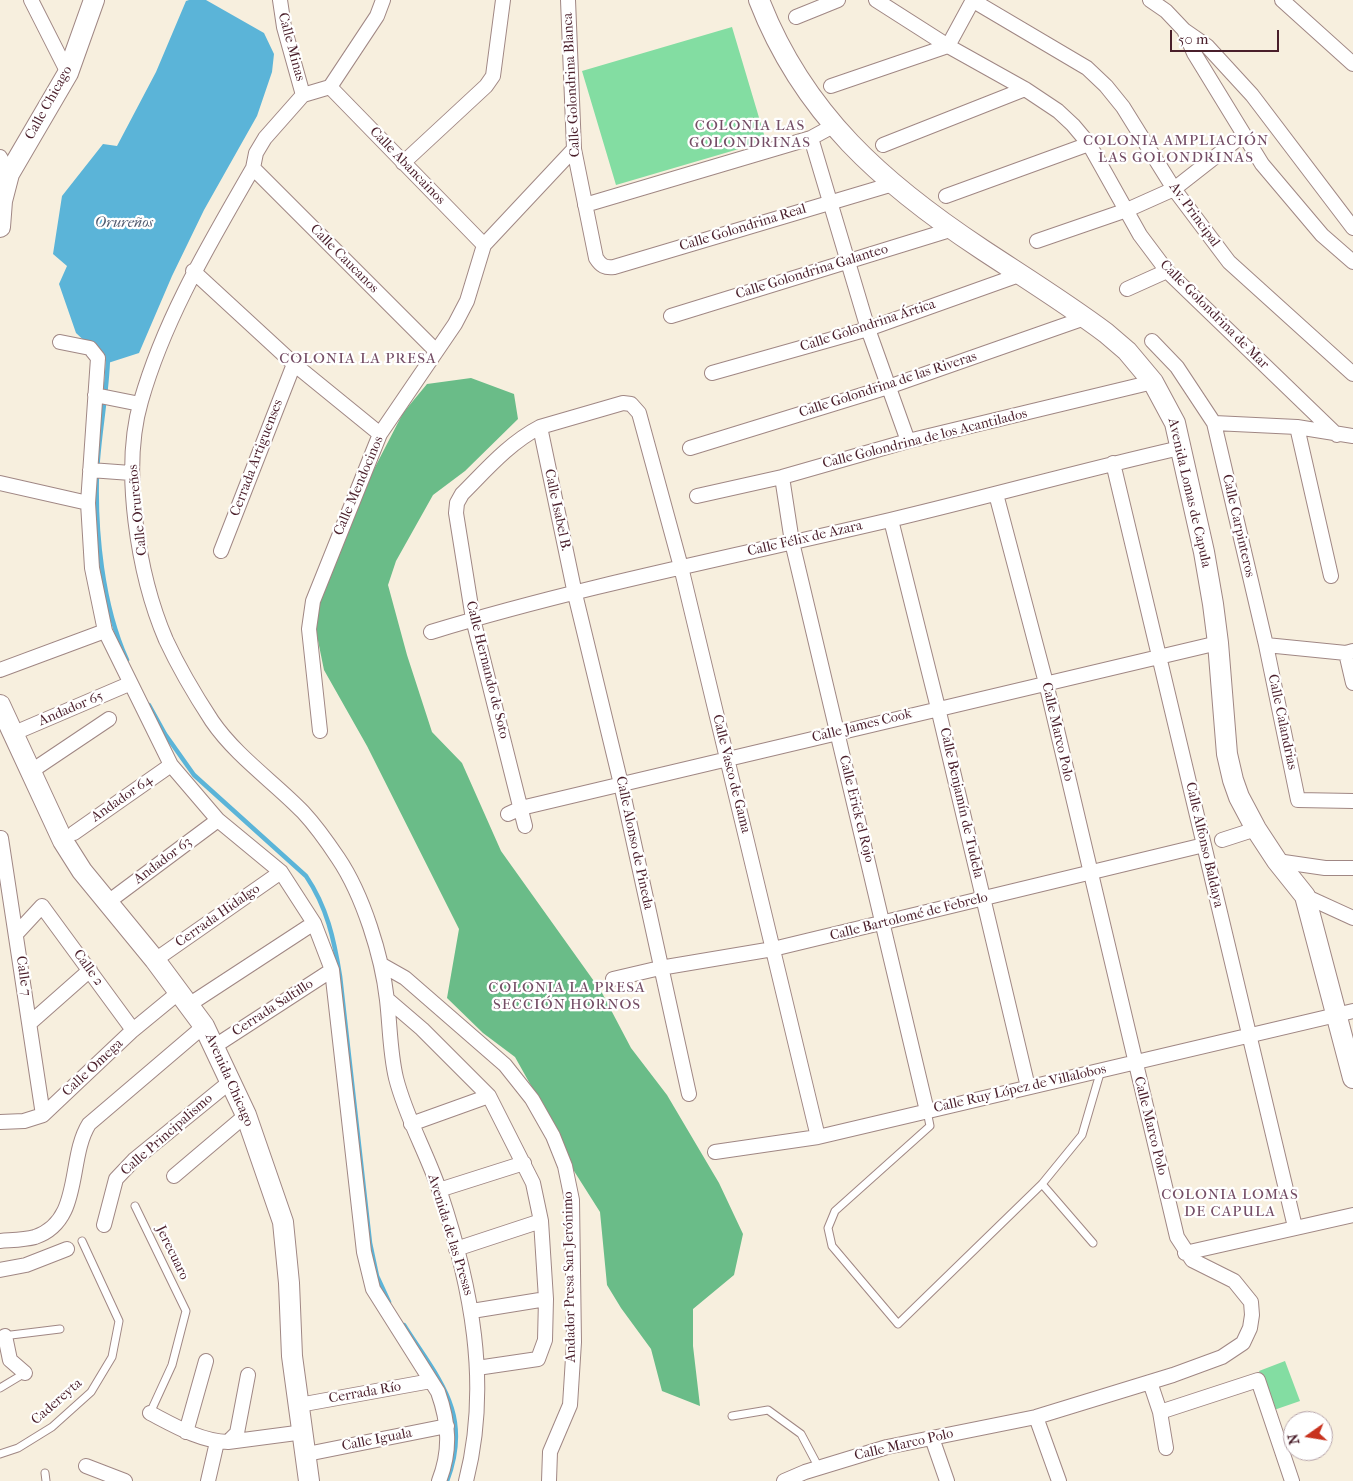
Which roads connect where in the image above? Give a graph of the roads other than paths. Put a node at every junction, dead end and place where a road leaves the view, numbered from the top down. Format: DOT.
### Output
graph roads {
  1 [pos="31,0"];
  2 [pos="94,0"];
  3 [pos="280,0"];
  4 [pos="383,0"];
  5 [pos="503,0"];
  6 [pos="568,0"];
  7 [pos="758,0"];
  8 [pos="838,0"];
  9 [pos="876,0"];
  10 [pos="973,0"];
  11 [pos="1150,0"];
  12 [pos="1282,0"];
  13 [pos="796,17"];
  14 [pos="1184,30"];
  15 [pos="948,46"];
  16 [pos="1353,64"];
  17 [pos="68,73"];
  18 [pos="831,86"];
  19 [pos="330,87"];
  20 [pos="1025,89"];
  21 [pos="303,95"];
  22 [pos="833,126"];
  23 [pos="1243,135"];
  24 [pos="811,138"];
  25 [pos="1089,144"];
  26 [pos="884,145"];
  27 [pos="574,148"];
  28 [pos="403,162"];
  29 [pos="4,166"];
  30 [pos="252,168"];
  31 [pos="893,184"];
  32 [pos="1174,189"];
  33 [pos="946,196"];
  34 [pos="831,201"];
  35 [pos="585,205"];
  36 [pos="1127,210"];
  37 [pos="0,227"];
  38 [pos="953,228"];
  39 [pos="1353,228"];
  40 [pos="1037,241"];
  41 [pos="484,246"];
  42 [pos="596,258"];
  43 [pos="848,261"];
  44 [pos="1353,262"];
  45 [pos="193,271"];
  46 [pos="1167,271"];
  47 [pos="1022,274"];
  48 [pos="1127,289"];
  49 [pos="671,316"];
  50 [pos="1085,318"];
  51 [pos="868,330"];
  52 [pos="1152,340"];
  53 [pos="60,342"];
  54 [pos="436,351"];
  55 [pos="294,364"];
  56 [pos="712,373"];
  57 [pos="1353,374"];
  58 [pos="1153,382"];
  59 [pos="888,387"];
  60 [pos="96,395"];
  61 [pos="139,404"];
  62 [pos="1214,423"];
  63 [pos="540,427"];
  64 [pos="1298,427"];
  65 [pos="380,434"];
  66 [pos="1337,435"];
  67 [pos="1353,436"];
  68 [pos="908,441"];
  69 [pos="690,448"];
  70 [pos="1180,448"];
  71 [pos="1113,463"];
  72 [pos="91,470"];
  73 [pos="131,473"];
  74 [pos="782,477"];
  75 [pos="0,483"];
  76 [pos="996,494"];
  77 [pos="696,496"];
  78 [pos="88,503"];
  79 [pos="891,520"];
  80 [pos="792,542"];
  81 [pos="221,552"];
  82 [pos="681,567"];
  83 [pos="1331,576"];
  84 [pos="575,594"];
  85 [pos="473,619"];
  86 [pos="105,631"];
  87 [pos="430,632"];
  88 [pos="1218,643"];
  89 [pos="1266,645"];
  90 [pos="1349,652"];
  91 [pos="1160,657"];
  92 [pos="0,670"];
  93 [pos="1046,683"];
  94 [pos="1353,683"];
  95 [pos="130,684"];
  96 [pos="938,708"];
  97 [pos="109,719"];
  98 [pos="5,721"];
  99 [pos="320,731"];
  100 [pos="837,732"];
  101 [pos="728,759"];
  102 [pos="171,765"];
  103 [pos="30,772"];
  104 [pos="622,784"];
  105 [pos="1353,801"];
  106 [pos="521,808"];
  107 [pos="508,814"];
  108 [pos="218,820"];
  109 [pos="525,826"];
  110 [pos="1256,829"];
  111 [pos="74,833"];
  112 [pos="1,838"];
  113 [pos="1222,840"];
  114 [pos="1204,845"];
  115 [pos="1277,861"];
  116 [pos="1353,868"];
  117 [pos="282,872"];
  118 [pos="1090,872"];
  119 [pos="1305,896"];
  120 [pos="983,899"];
  121 [pos="108,902"];
  122 [pos="1353,918"];
  123 [pos="314,923"];
  124 [pos="884,923"];
  125 [pos="17,933"];
  126 [pos="773,950"];
  127 [pos="156,960"];
  128 [pos="382,964"];
  129 [pos="660,968"];
  130 [pos="90,970"];
  131 [pos="332,970"];
  132 [pos="613,979"];
  133 [pos="183,999"];
  134 [pos="387,999"];
  135 [pos="1345,1013"];
  136 [pos="30,1023"];
  137 [pos="204,1026"];
  138 [pos="133,1030"];
  139 [pos="1250,1034"];
  140 [pos="215,1046"];
  141 [pos="1134,1062"];
  142 [pos="1101,1070"];
  143 [pos="1353,1078"];
  144 [pos="231,1081"];
  145 [pos="1028,1087"];
  146 [pos="689,1094"];
  147 [pos="489,1096"];
  148 [pos="927,1111"];
  149 [pos="43,1115"];
  150 [pos="246,1115"];
  151 [pos="0,1122"];
  152 [pos="411,1124"];
  153 [pos="818,1137"];
  154 [pos="715,1152"];
  155 [pos="524,1163"];
  156 [pos="174,1176"];
  157 [pos="1042,1184"];
  158 [pos="439,1190"];
  159 [pos="135,1206"];
  160 [pos="1353,1215"];
  161 [pos="541,1221"];
  162 [pos="104,1225"];
  163 [pos="1295,1228"];
  164 [pos="0,1241"];
  165 [pos="82,1241"];
  166 [pos="1094,1243"];
  167 [pos="67,1249"];
  168 [pos="456,1249"];
  169 [pos="1185,1253"];
  170 [pos="0,1270"];
  171 [pos="546,1299"];
  172 [pos="472,1311"];
  173 [pos="60,1329"];
  174 [pos="3,1336"];
  175 [pos="206,1361"];
  176 [pos="477,1368"];
  177 [pos="25,1373"];
  178 [pos="248,1375"];
  179 [pos="431,1381"];
  180 [pos="1150,1382"];
  181 [pos="0,1388"];
  182 [pos="299,1405"];
  183 [pos="1160,1412"];
  184 [pos="150,1413"];
  185 [pos="732,1416"];
  186 [pos="1036,1417"];
  187 [pos="447,1426"];
  188 [pos="186,1432"];
  189 [pos="304,1432"];
  190 [pos="932,1438"];
  191 [pos="222,1442"];
  192 [pos="1166,1448"];
  193 [pos="0,1454"];
  194 [pos="307,1454"];
  195 [pos="86,1466"];
  196 [pos="819,1468"];
  197 [pos="807,1476"];
  198 [pos="126,1481"];
  199 [pos="208,1481"];
  200 [pos="309,1481"];
  201 [pos="438,1481"];
  202 [pos="466,1481"];
  203 [pos="549,1481"];
  204 [pos="784,1481"];
  205 [pos="947,1481"];
  206 [pos="1060,1481"];
  207 [pos="1292,1481"];
  1 -- 17 [label="street"];
  2 -- 17 [label="street, Calle Chicago"];
  3 -- 21 [label="street, Calle Minas"];
  4 -- 19 [label="street"];
  5 -- 28 [label="street"];
  6 -- 27 [label="street, Calle Golondrina Blanca"];
  7 -- 22 [label="street, Avenida Lomas de Capula"];
  8 -- 13 [label="street"];
  9 -- 15 [label="street, Calle Golondrina de Mar"];
  10 -- 15 [label="street"];
  10 -- 32 [label="street, Av. Principal"];
  11 -- 14 [label="street"];
  12 -- 16 [label="street"];
  14 -- 23 [label="street"];
  14 -- 39 [label="street"];
  15 -- 18 [label="street"];
  15 -- 20 [label="street, Calle Golondrina de Mar"];
  17 -- 29 [label="street, Calle Chicago"];
  19 -- 21 [label="street"];
  19 -- 28 [label="street, Calle Abancainos"];
  20 -- 25 [label="street, Calle Golondrina de Mar"];
  20 -- 26 [label="street"];
  21 -- 30 [label="street, Calle Orureños"];
  22 -- 24 [label="street"];
  22 -- 31 [label="street, Avenida Lomas de Capula"];
  23 -- 32 [label="street"];
  23 -- 44 [label="street"];
  24 -- 34 [label="street"];
  24 -- 35 [label="street"];
  25 -- 33 [label="street"];
  25 -- 36 [label="street, Calle Golondrina de Mar"];
  27 -- 35 [label="street, Calle Golondrina Blanca"];
  27 -- 41 [label="street, Calle Mendocinos"];
  28 -- 41 [label="street, Calle Abancainos"];
  29 -- 37 [label="street"];
  30 -- 45 [label="street, Calle Orureños"];
  30 -- 54 [label="street, Calle Caucanos"];
  31 -- 34 [label="street, Calle Golondrina Real"];
  31 -- 38 [label="street, Avenida Lomas de Capula"];
  32 -- 36 [label="street"];
  32 -- 57 [label="street, Av. Principal"];
  34 -- 42 [label="street, Calle Golondrina Real"];
  34 -- 43 [label="street"];
  35 -- 42 [label="street, Calle Golondrina Blanca"];
  36 -- 40 [label="street"];
  36 -- 46 [label="street, Calle Golondrina de Mar"];
  38 -- 43 [label="street, Calle Golondrina Galanteo"];
  38 -- 47 [label="street, Avenida Lomas de Capula"];
  41 -- 54 [label="street, Calle Mendocinos"];
  43 -- 49 [label="street, Calle Golondrina Galanteo"];
  43 -- 51 [label="street"];
  45 -- 55 [label="street"];
  45 -- 61 [label="street, Calle Orureños"];
  46 -- 48 [label="street"];
  46 -- 66 [label="street, Calle Golondrina de Mar"];
  47 -- 50 [label="street, Avenida Lomas de Capula"];
  47 -- 51 [label="street, Calle Golondrina Ártica"];
  50 -- 58 [label="street, Avenida Lomas de Capula"];
  50 -- 59 [label="street, Calle Golondrina de las Riveras"];
  51 -- 56 [label="street, Calle Golondrina Ártica"];
  51 -- 59 [label="street"];
  52 -- 62 [label="street, Calle Carpinteros"];
  53 -- 60 [label="street"];
  54 -- 65 [label="street, Calle Mendocinos"];
  55 -- 65 [label="street"];
  55 -- 81 [label="street, Cerrada Artiguenses"];
  58 -- 68 [label="street, Calle Golondrina de los Acantilados"];
  58 -- 70 [label="street, Avenida Lomas de Capula"];
  59 -- 68 [label="street"];
  59 -- 69 [label="street, Calle Golondrina de las Riveras"];
  60 -- 61 [label="street"];
  60 -- 72 [label="street"];
  61 -- 73 [label="street, Calle Orureños"];
  62 -- 64 [label="street"];
  62 -- 89 [label="street, Calle Carpinteros"];
  63 -- 82 [label="street, Calle Vasco de Gama"];
  63 -- 84 [label="street, Calle Isabel B."];
  63 -- 85 [label="street, Calle Hernando de Soto"];
  64 -- 66 [label="street"];
  64 -- 83 [label="street"];
  65 -- 99 [label="street, Calle Mendocinos"];
  66 -- 67 [label="street"];
  68 -- 74 [label="street, Calle Golondrina de los Acantilados"];
  70 -- 71 [label="street, Calle Félix de Azara"];
  70 -- 88 [label="street, Avenida Lomas de Capula"];
  71 -- 76 [label="street, Calle Félix de Azara"];
  71 -- 91 [label="street, Calle Alfonso Baldaya"];
  72 -- 73 [label="street"];
  72 -- 78 [label="street"];
  73 -- 128 [label="street, Calle Orureños"];
  74 -- 77 [label="street, Calle Golondrina de los Acantilados"];
  74 -- 80 [label="street, Calle Erick el Rojo"];
  75 -- 78 [label="street"];
  76 -- 79 [label="street, Calle Félix de Azara"];
  76 -- 93 [label="street, Calle Marco Polo"];
  78 -- 86 [label="street"];
  79 -- 80 [label="street, Calle Félix de Azara"];
  79 -- 96 [label="street, Calle Benjamín de Tudela"];
  80 -- 82 [label="street, Calle Félix de Azara"];
  80 -- 100 [label="street, Calle Erick el Rojo"];
  82 -- 84 [label="street, Calle Félix de Azara"];
  82 -- 101 [label="street, Calle Vasco de Gama"];
  84 -- 85 [label="street, Calle Félix de Azara"];
  84 -- 104 [label="street, Calle Alonso de Pineda"];
  85 -- 87 [label="street, Calle Félix de Azara"];
  85 -- 106 [label="street, Calle Hernando de Soto"];
  86 -- 92 [label="street"];
  86 -- 95 [label="street"];
  88 -- 91 [label="street, Calle James Cook"];
  88 -- 110 [label="street, Avenida Lomas de Capula"];
  89 -- 90 [label="street"];
  89 -- 105 [label="street, Calle Calandrias"];
  90 -- 94 [label="street"];
  91 -- 93 [label="street, Calle James Cook"];
  91 -- 114 [label="street, Calle Alfonso Baldaya"];
  93 -- 96 [label="street, Calle James Cook"];
  93 -- 118 [label="street, Calle Marco Polo"];
  95 -- 98 [label="street, Andador 65"];
  95 -- 102 [label="street"];
  96 -- 100 [label="street, Calle James Cook"];
  96 -- 120 [label="street, Calle Benjamín de Tudela"];
  97 -- 103 [label="street"];
  98 -- 103 [label="street, Avenida Chicago"];
  100 -- 101 [label="street, Calle James Cook"];
  100 -- 124 [label="street, Calle Erick el Rojo"];
  101 -- 104 [label="street, Calle James Cook"];
  101 -- 126 [label="street, Calle Vasco de Gama"];
  102 -- 108 [label="street"];
  102 -- 111 [label="street, Andador 64"];
  103 -- 121 [label="street, Avenida Chicago"];
  104 -- 106 [label="street, Calle James Cook"];
  104 -- 129 [label="street, Calle Alonso de Pineda"];
  106 -- 107 [label="street, Calle James Cook"];
  106 -- 109 [label="street, Calle Hernando de Soto"];
  108 -- 117 [label="street"];
  108 -- 121 [label="street, Andador 63"];
  110 -- 113 [label="street"];
  110 -- 115 [label="street, Avenida Lomas de Capula"];
  112 -- 125 [label="street, Calle 7"];
  114 -- 118 [label="street, Calle Bartolomé de Febrelo"];
  114 -- 139 [label="street, Calle Alfonso Baldaya"];
  115 -- 116 [label="street"];
  115 -- 119 [label="street, Avenida Lomas de Capula"];
  117 -- 123 [label="street"];
  117 -- 127 [label="street, Cerrada Hidalgo"];
  118 -- 120 [label="street, Calle Bartolomé de Febrelo"];
  118 -- 141 [label="street, Calle Marco Polo"];
  119 -- 122 [label="street"];
  119 -- 135 [label="street, Avenida Lomas de Capula"];
  120 -- 124 [label="street, Calle Bartolomé de Febrelo"];
  120 -- 145 [label="street, Calle Benjamín de Tudela"];
  121 -- 127 [label="street, Avenida Chicago"];
  123 -- 131 [label="street"];
  123 -- 133 [label="street, Calle Omega"];
  124 -- 126 [label="street, Calle Bartolomé de Febrelo"];
  124 -- 148 [label="street, Calle Erick el Rojo"];
  125 -- 130 [label="street, Calle 2"];
  125 -- 136 [label="street, Calle 7"];
  126 -- 129 [label="street, Calle Bartolomé de Febrelo"];
  126 -- 153 [label="street, Calle Vasco de Gama"];
  127 -- 133 [label="street, Avenida Chicago"];
  128 -- 134 [label="street, Avenida de las Presas"];
  128 -- 203 [label="street, Andador Presa San Jerónimo"];
  129 -- 132 [label="street, Calle Bartolomé de Febrelo"];
  129 -- 146 [label="street, Calle Alonso de Pineda"];
  130 -- 136 [label="street"];
  130 -- 138 [label="street, Calle 2"];
  131 -- 140 [label="street, Cerrada Saltillo"];
  131 -- 179 [label="street"];
  133 -- 137 [label="street, Avenida Chicago"];
  133 -- 138 [label="street, Calle Omega"];
  134 -- 147 [label="street"];
  134 -- 152 [label="street, Avenida de las Presas"];
  135 -- 139 [label="street, Calle Ruy López de Villalobos"];
  135 -- 143 [label="street, Avenida Lomas de Capula"];
  136 -- 149 [label="street, Calle 7"];
  137 -- 140 [label="street, Avenida Chicago"];
  137 -- 164 [label="street"];
  138 -- 149 [label="street, Calle Omega"];
  139 -- 141 [label="street, Calle Ruy López de Villalobos"];
  139 -- 163 [label="street, Calle Alfonso Baldaya"];
  140 -- 144 [label="street, Avenida Chicago"];
  141 -- 142 [label="street, Calle Ruy López de Villalobos"];
  141 -- 169 [label="street, Calle Marco Polo"];
  142 -- 145 [label="street, Calle Ruy López de Villalobos"];
  142 -- 157 [label="lane"];
  144 -- 150 [label="street, Avenida Chicago"];
  144 -- 162 [label="street, Calle Principalismo"];
  145 -- 148 [label="street, Calle Ruy López de Villalobos"];
  147 -- 152 [label="street"];
  147 -- 155 [label="street"];
  148 -- 153 [label="street, Calle Ruy López de Villalobos"];
  148 -- 157 [label="lane"];
  149 -- 151 [label="street, Calle Omega"];
  150 -- 156 [label="street"];
  150 -- 182 [label="street, Avenida Chicago"];
  152 -- 158 [label="street, Avenida de las Presas"];
  153 -- 154 [label="street, Calle Ruy López de Villalobos"];
  155 -- 158 [label="street"];
  155 -- 161 [label="street"];
  157 -- 166 [label="lane"];
  158 -- 168 [label="street, Avenida de las Presas"];
  159 -- 184 [label="lane, Jerecuaro"];
  160 -- 163 [label="street"];
  161 -- 168 [label="street"];
  161 -- 171 [label="street"];
  163 -- 169 [label="street"];
  165 -- 193 [label="lane, Cadereyta"];
  167 -- 170 [label="street"];
  168 -- 172 [label="street, Avenida de las Presas"];
  169 -- 180 [label="street, Calle Marco Polo"];
  171 -- 172 [label="street"];
  171 -- 176 [label="street"];
  172 -- 176 [label="street, Avenida de las Presas"];
  173 -- 174 [label="lane"];
  174 -- 177 [label="street"];
  175 -- 188 [label="street"];
  176 -- 202 [label="street, Avenida de las Presas"];
  177 -- 181 [label="lane"];
  178 -- 191 [label="street"];
  179 -- 182 [label="street, Cerrada Río"];
  179 -- 187 [label="street"];
  180 -- 183 [label="street"];
  180 -- 186 [label="street, Calle Marco Polo"];
  182 -- 189 [label="street, Avenida Chicago"];
  183 -- 192 [label="street"];
  183 -- 207 [label="street"];
  184 -- 188 [label="street"];
  185 -- 196 [label="lane"];
  186 -- 190 [label="street, Calle Marco Polo"];
  186 -- 206 [label="street"];
  187 -- 194 [label="street, Calle Iguala"];
  187 -- 201 [label="street"];
  188 -- 191 [label="street"];
  189 -- 191 [label="street"];
  189 -- 194 [label="street, Avenida Chicago"];
  190 -- 196 [label="street, Calle Marco Polo"];
  190 -- 205 [label="street"];
  191 -- 199 [label="street"];
  194 -- 200 [label="street, Avenida Chicago"];
  195 -- 198 [label="street"];
  196 -- 197 [label="street, Calle Marco Polo"];
  197 -- 204 [label="street, Calle Marco Polo"];
}
